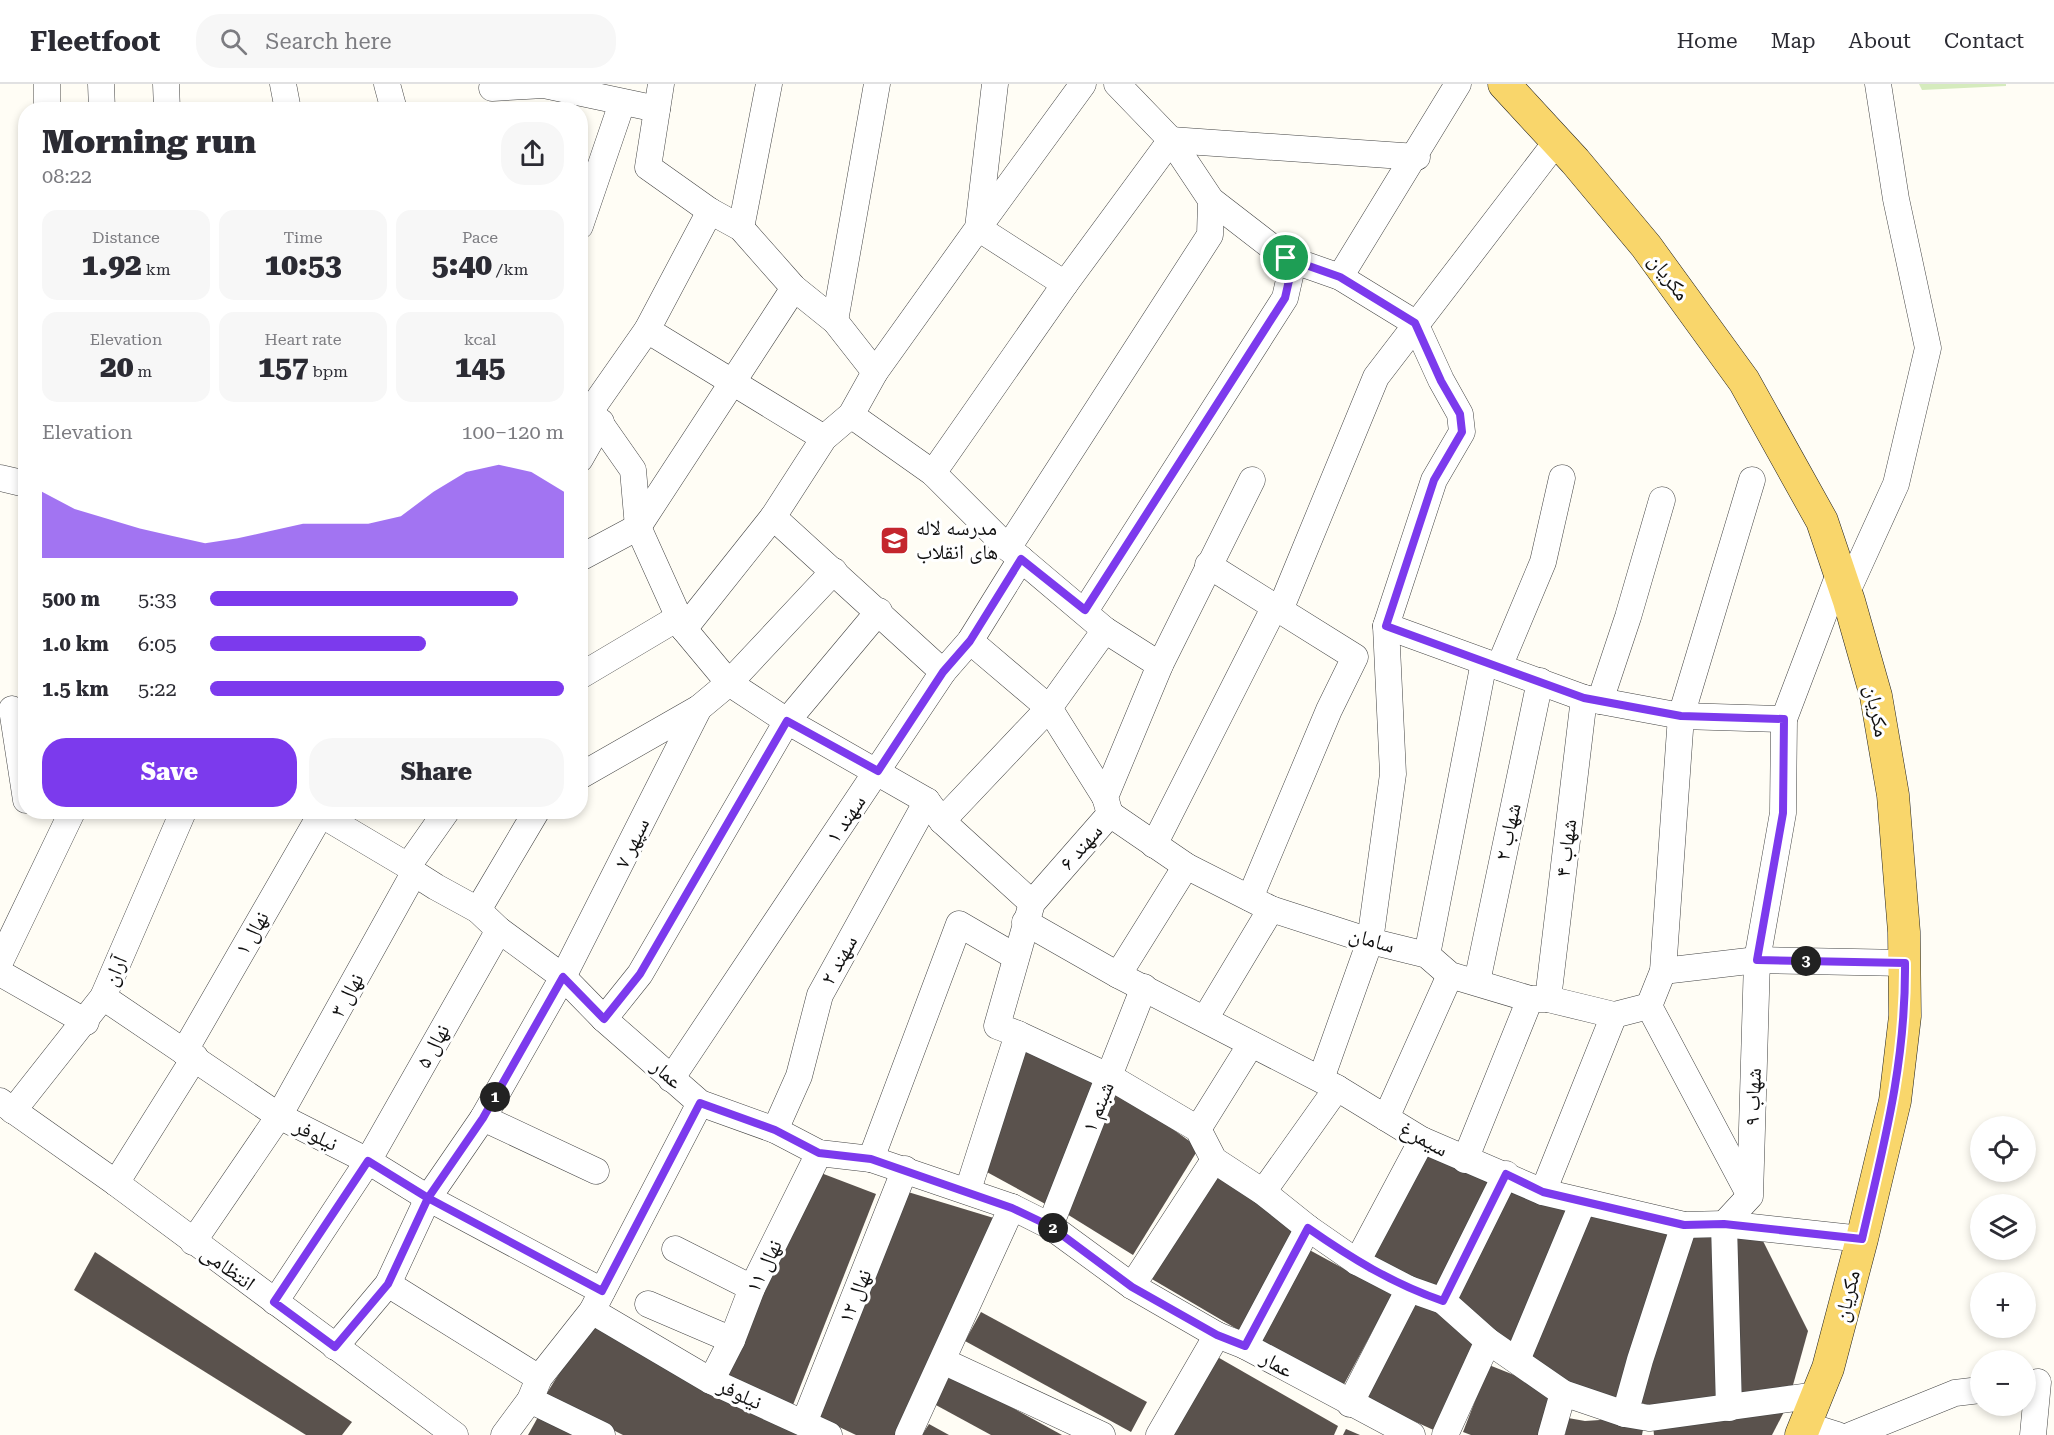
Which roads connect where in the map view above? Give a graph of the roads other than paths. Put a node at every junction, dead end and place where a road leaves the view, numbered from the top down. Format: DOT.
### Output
graph roads {
  1 [pos="47,84"];
  2 [pos="101,84"];
  3 [pos="166,84"];
  4 [pos="284,84"];
  5 [pos="387,84"];
  6 [pos="661,84"];
  7 [pos="769,84"];
  8 [pos="877,84"];
  9 [pos="995,84"];
  10 [pos="1083,84"];
  11 [pos="1118,84"];
  12 [pos="1458,84"];
  13 [pos="1504,84"];
  14 [pos="1878,84"];
  15 [pos="493,94"];
  16 [pos="47,102"];
  17 [pos="102,102"];
  18 [pos="167,102"];
  19 [pos="287,102"];
  20 [pos="392,102"];
  21 [pos="622,103"];
  22 [pos="657,109"];
  23 [pos="1171,140"];
  24 [pos="1557,141"];
  25 [pos="1415,157"];
  26 [pos="1211,200"];
  27 [pos="588,203"];
  28 [pos="710,211"];
  29 [pos="741,228"];
  30 [pos="978,228"];
  31 [pos="1286,258"];
  32 [pos="1340,277"];
  33 [pos="1065,284"];
  34 [pos="794,288"];
  35 [pos="835,321"];
  36 [pos="1415,323"];
  37 [pos="647,330"];
  38 [pos="875,372"];
  39 [pos="732,381"];
  40 [pos="591,411"];
  41 [pos="851,415"];
  42 [pos="824,438"];
  43 [pos="933,473"];
  44 [pos="0,478"];
  45 [pos="1562,478"];
  46 [pos="1752,480"];
  47 [pos="18,482"];
  48 [pos="1247,490"];
  49 [pos="1662,500"];
  50 [pos="773,517"];
  51 [pos="638,526"];
  52 [pos="588,554"];
  53 [pos="1015,554"];
  54 [pos="1208,565"];
  55 [pos="834,571"];
  56 [pos="1842,584"];
  57 [pos="1277,608"];
  58 [pos="1085,610"];
  59 [pos="879,611"];
  60 [pos="682,623"];
  61 [pos="1386,626"];
  62 [pos="1105,630"];
  63 [pos="970,641"];
  64 [pos="1354,657"];
  65 [pos="1160,665"];
  66 [pos="1492,665"];
  67 [pos="588,672"];
  68 [pos="943,672"];
  69 [pos="1540,681"];
  70 [pos="729,683"];
  71 [pos="1592,699"];
  72 [pos="13,708"];
  73 [pos="699,708"];
  74 [pos="1048,708"];
  75 [pos="1681,716"];
  76 [pos="1784,719"];
  77 [pos="787,721"];
  78 [pos="18,743"];
  79 [pos="588,771"];
  80 [pos="878,771"];
  81 [pos="927,801"];
  82 [pos="1107,805"];
  83 [pos="69,819"];
  84 [pos="180,819"];
  85 [pos="316,819"];
  86 [pos="329,819"];
  87 [pos="442,819"];
  88 [pos="532,819"];
  89 [pos="942,821"];
  90 [pos="1154,845"];
  91 [pos="1186,866"];
  92 [pos="411,870"];
  93 [pos="1261,903"];
  94 [pos="478,910"];
  95 [pos="1029,913"];
  96 [pos="499,930"];
  97 [pos="1370,941"];
  98 [pos="1427,954"];
  99 [pos="1016,957"];
  100 [pos="1757,960"];
  101 [pos="0,962"];
  102 [pos="1905,963"];
  103 [pos="1663,971"];
  104 [pos="0,973"];
  105 [pos="1118,975"];
  106 [pos="1450,975"];
  107 [pos="563,977"];
  108 [pos="1477,982"];
  109 [pos="1144,987"];
  110 [pos="103,997"];
  111 [pos="1539,999"];
  112 [pos="1649,1006"];
  113 [pos="1614,1015"];
  114 [pos="604,1019"];
  115 [pos="1205,1019"];
  116 [pos="86,1022"];
  117 [pos="1018,1034"];
  118 [pos="1251,1044"];
  119 [pos="189,1054"];
  120 [pos="1110,1077"];
  121 [pos="671,1079"];
  122 [pos="1329,1084"];
  123 [pos="700,1103"];
  124 [pos="7,1106"];
  125 [pos="279,1116"];
  126 [pos="483,1118"];
  127 [pos="1386,1118"];
  128 [pos="1197,1129"];
  129 [pos="775,1130"];
  130 [pos="1422,1140"];
  131 [pos="819,1153"];
  132 [pos="871,1159"];
  133 [pos="1214,1160"];
  134 [pos="1465,1160"];
  135 [pos="368,1161"];
  136 [pos="906,1169"];
  137 [pos="596,1171"];
  138 [pos="1506,1174"];
  139 [pos="116,1183"];
  140 [pos="968,1190"];
  141 [pos="1263,1192"];
  142 [pos="1543,1192"];
  143 [pos="1750,1196"];
  144 [pos="428,1198"];
  145 [pos="1583,1202"];
  146 [pos="1012,1208"];
  147 [pos="1724,1224"];
  148 [pos="1684,1225"];
  149 [pos="1050,1226"];
  150 [pos="1308,1228"];
  151 [pos="1862,1239"];
  152 [pos="193,1242"];
  153 [pos="675,1249"];
  154 [pos="1357,1262"];
  155 [pos="388,1284"];
  156 [pos="1132,1287"];
  157 [pos="752,1288"];
  158 [pos="1409,1289"];
  159 [pos="597,1301"];
  160 [pos="1443,1301"];
  161 [pos="274,1302"];
  162 [pos="648,1305"];
  163 [pos="1217,1335"];
  164 [pos="732,1340"];
  165 [pos="1488,1341"];
  166 [pos="1245,1346"];
  167 [pos="335,1347"];
  168 [pos="1517,1360"];
  169 [pos="943,1361"];
  170 [pos="711,1381"];
  171 [pos="2039,1382"];
  172 [pos="535,1389"];
  173 [pos="1970,1392"];
  174 [pos="1563,1394"];
  175 [pos="1818,1395"];
  176 [pos="1350,1404"];
  177 [pos="1729,1408"];
  178 [pos="1641,1422"];
  179 [pos="804,1423"];
  180 [pos="1803,1430"];
  181 [pos="455,1435"];
  182 [pos="504,1435"];
  183 [pos="602,1435"];
  184 [pos="829,1435"];
  185 [pos="908,1435"];
  186 [pos="1102,1435"];
  187 [pos="1159,1435"];
  188 [pos="1412,1435"];
  189 [pos="1444,1435"];
  190 [pos="1551,1435"];
  191 [pos="1837,1435"];
  192 [pos="1851,1435"];
  193 [pos="2033,1435"];
  1 -- 16 [label="street"];
  2 -- 17 [label="street"];
  3 -- 18 [label="street"];
  4 -- 19 [label="street"];
  5 -- 20 [label="street"];
  6 -- 22 [label="street"];
  7 -- 29 [label="street"];
  8 -- 35 [label="street"];
  9 -- 30 [label="street"];
  10 -- 30 [label="street"];
  11 -- 23 [label="street"];
  12 -- 25 [label="street"];
  13 -- 24 [label="main road, مکریان"];
  14 -- 56 [label="street"];
  15 -- 21 [label="street"];
  21 -- 22 [label="street"];
  21 -- 27 [label="street"];
  22 -- 28 [label="street"];
  23 -- 25 [label="street"];
  23 -- 26 [label="street"];
  23 -- 33 [label="street"];
  24 -- 36 [label="street"];
  24 -- 56 [label="main road, مکریان"];
  25 -- 32 [label="street"];
  26 -- 31 [label="street"];
  26 -- 53 [label="street, سهند ۱"];
  28 -- 29 [label="street"];
  28 -- 37 [label="street"];
  29 -- 34 [label="street"];
  30 -- 33 [label="street"];
  30 -- 38 [label="street"];
  31 -- 32 [label="street"];
  31 -- 58 [label="street"];
  32 -- 36 [label="street"];
  33 -- 43 [label="street"];
  34 -- 35 [label="street"];
  34 -- 39 [label="street"];
  35 -- 38 [label="street"];
  36 -- 57 [label="street"];
  36 -- 61 [label="street"];
  37 -- 39 [label="street"];
  37 -- 40 [label="street"];
  38 -- 41 [label="street"];
  39 -- 42 [label="street"];
  39 -- 51 [label="street"];
  40 -- 51 [label="street"];
  41 -- 42 [label="street"];
  41 -- 43 [label="street"];
  42 -- 50 [label="street"];
  43 -- 53 [label="street"];
  44 -- 47 [label="street"];
  45 -- 66 [label="street"];
  46 -- 75 [label="street"];
  48 -- 54 [label="street, سهند ۶"];
  49 -- 71 [label="street, شهاب ۴"];
  50 -- 55 [label="street"];
  50 -- 60 [label="street"];
  51 -- 52 [label="street"];
  51 -- 60 [label="street"];
  53 -- 58 [label="street"];
  53 -- 63 [label="street, سهند ۱"];
  54 -- 57 [label="street"];
  54 -- 65 [label="street, سهند ۶"];
  55 -- 59 [label="street"];
  55 -- 70 [label="street"];
  56 -- 76 [label="street"];
  56 -- 102 [label="main road, مکریان"];
  57 -- 64 [label="street"];
  57 -- 90 [label="street"];
  58 -- 62 [label="street"];
  59 -- 68 [label="street"];
  59 -- 77 [label="street"];
  60 -- 67 [label="street"];
  60 -- 70 [label="street"];
  61 -- 64 [label="street"];
  61 -- 66 [label="street"];
  61 -- 97 [label="street"];
  62 -- 65 [label="street"];
  62 -- 74 [label="street"];
  63 -- 68 [label="street, سهند ۱"];
  63 -- 74 [label="street"];
  64 -- 93 [label="street"];
  65 -- 82 [label="street, سهند ۶"];
  66 -- 69 [label="street"];
  66 -- 98 [label="street"];
  68 -- 80 [label="street, سهند ۱"];
  69 -- 71 [label="street"];
  69 -- 108 [label="street, شهاب ۲"];
  70 -- 73 [label="street"];
  70 -- 77 [label="street"];
  71 -- 75 [label="street"];
  71 -- 111 [label="street, شهاب ۴"];
  72 -- 78 [label="street"];
  73 -- 79 [label="street"];
  73 -- 107 [label="street, سپهر ۷"];
  74 -- 82 [label="street"];
  74 -- 89 [label="street"];
  75 -- 76 [label="street"];
  75 -- 103 [label="street"];
  76 -- 100 [label="street, شهاب ۹"];
  77 -- 80 [label="street"];
  77 -- 114 [label="street"];
  80 -- 81 [label="street"];
  80 -- 121 [label="street, سهند ۱"];
  81 -- 89 [label="street, سیمرغ"];
  81 -- 129 [label="street, سهند ۲"];
  82 -- 90 [label="street, سامان"];
  82 -- 95 [label="street, سهند ۶"];
  83 -- 101 [label="street"];
  84 -- 110 [label="street, آران"];
  85 -- 119 [label="street, نهال ۱"];
  86 -- 92 [label="street, عمار"];
  87 -- 92 [label="street, نهال ۳"];
  88 -- 94 [label="street"];
  89 -- 95 [label="street, سیمرغ"];
  90 -- 91 [label="street, سامان"];
  91 -- 93 [label="street, سامان"];
  91 -- 105 [label="street"];
  92 -- 94 [label="street, عمار"];
  92 -- 125 [label="street, نهال ۳"];
  93 -- 97 [label="street, سامان"];
  93 -- 115 [label="street"];
  94 -- 96 [label="street, عمار"];
  95 -- 99 [label="street, سهند ۶"];
  95 -- 105 [label="street, سیمرغ"];
  96 -- 107 [label="street, عمار"];
  96 -- 135 [label="street, نهال ۵"];
  97 -- 98 [label="street, سامان"];
  97 -- 122 [label="street"];
  98 -- 106 [label="street, سامان"];
  99 -- 117 [label="street, سهند ۶"];
  99 -- 132 [label="street"];
  100 -- 102 [label="street"];
  100 -- 103 [label="street"];
  100 -- 143 [label="street, شهاب ۹"];
  102 -- 151 [label="main road, مکریان"];
  103 -- 112 [label="street"];
  104 -- 116 [label="street"];
  105 -- 109 [label="street, سیمرغ"];
  106 -- 108 [label="street, سامان"];
  106 -- 127 [label="street"];
  107 -- 114 [label="street, عمار"];
  107 -- 126 [label="street, سپهر ۷"];
  108 -- 111 [label="street, سامان"];
  109 -- 115 [label="street, سیمرغ"];
  109 -- 120 [label="street, شبنم ۱"];
  110 -- 116 [label="street, آران"];
  110 -- 119 [label="street, نیلوفر"];
  111 -- 113 [label="street, سامان"];
  111 -- 134 [label="street, شهاب ۴"];
  112 -- 113 [label="street, سامان"];
  112 -- 143 [label="street"];
  113 -- 142 [label="street"];
  114 -- 121 [label="street, عمار"];
  115 -- 118 [label="street, سیمرغ"];
  116 -- 124 [label="street, آران"];
  117 -- 120 [label="street"];
  117 -- 140 [label="street"];
  118 -- 122 [label="street, سیمرغ"];
  118 -- 128 [label="street"];
  119 -- 125 [label="street, نیلوفر"];
  119 -- 139 [label="street, نهال ۱"];
  120 -- 128 [label="street"];
  120 -- 149 [label="street, شبنم ۱"];
  121 -- 123 [label="street, عمار"];
  122 -- 127 [label="street, سیمرغ"];
  122 -- 141 [label="street"];
  123 -- 129 [label="street, عمار"];
  123 -- 159 [label="street"];
  124 -- 139 [label="street, انتظامی"];
  125 -- 135 [label="street, نیلوفر"];
  125 -- 152 [label="street, نهال ۳"];
  126 -- 137 [label="street"];
  126 -- 144 [label="street, سپهر ۷"];
  127 -- 130 [label="street, سیمرغ"];
  128 -- 133 [label="street"];
  129 -- 131 [label="street, عمار"];
  130 -- 134 [label="street, سیمرغ"];
  130 -- 154 [label="street"];
  131 -- 132 [label="street, عمار"];
  131 -- 157 [label="street, نهال ۱۱"];
  132 -- 136 [label="street, عمار"];
  133 -- 141 [label="street"];
  133 -- 156 [label="street"];
  134 -- 138 [label="street, سیمرغ"];
  135 -- 144 [label="street, نیلوفر"];
  135 -- 161 [label="street, نهال ۵"];
  136 -- 140 [label="street, عمار"];
  136 -- 179 [label="street, نهال ۱۲"];
  138 -- 142 [label="street, سیمرغ"];
  138 -- 160 [label="street"];
  139 -- 152 [label="street, انتظامی"];
  140 -- 146 [label="street, عمار"];
  141 -- 150 [label="street"];
  142 -- 145 [label="street, سیمرغ"];
  143 -- 147 [label="street"];
  144 -- 155 [label="street, سپهر ۷"];
  144 -- 159 [label="street, نیلوفر"];
  145 -- 148 [label="street, سیمرغ"];
  145 -- 168 [label="street"];
  146 -- 149 [label="street, عمار"];
  146 -- 169 [label="street"];
  147 -- 148 [label="street, سیمرغ"];
  147 -- 151 [label="street, سیمرغ"];
  147 -- 177 [label="street"];
  148 -- 178 [label="street"];
  149 -- 156 [label="street, عمار"];
  150 -- 154 [label="street"];
  150 -- 166 [label="street"];
  151 -- 175 [label="main road, مکریان"];
  152 -- 161 [label="street, انتظامی"];
  153 -- 157 [label="street"];
  154 -- 158 [label="street"];
  155 -- 167 [label="street, سپهر ۷"];
  155 -- 172 [label="street"];
  156 -- 163 [label="street, عمار"];
  157 -- 164 [label="street, نهال ۱۱"];
  158 -- 160 [label="street"];
  158 -- 176 [label="street"];
  159 -- 170 [label="street, نیلوفر"];
  159 -- 172 [label="street"];
  160 -- 165 [label="street"];
  161 -- 167 [label="street, انتظامی"];
  162 -- 164 [label="street"];
  163 -- 166 [label="street, عمار"];
  163 -- 187 [label="street"];
  164 -- 170 [label="street, نهال ۱۱"];
  165 -- 168 [label="street"];
  165 -- 189 [label="street"];
  166 -- 176 [label="street, عمار"];
  167 -- 181 [label="street, انتظامی"];
  168 -- 174 [label="street"];
  169 -- 185 [label="street"];
  169 -- 186 [label="street"];
  170 -- 179 [label="street, نیلوفر"];
  171 -- 193 [label="street"];
  172 -- 182 [label="street"];
  172 -- 183 [label="street"];
  173 -- 192 [label="street"];
  174 -- 178 [label="street"];
  174 -- 190 [label="street"];
  175 -- 177 [label="street"];
  175 -- 180 [label="main road, مکریان"];
  176 -- 188 [label="street, عمار"];
  177 -- 178 [label="street"];
  179 -- 184 [label="street, نیلوفر"];
  180 -- 191 [label="street"];
}
